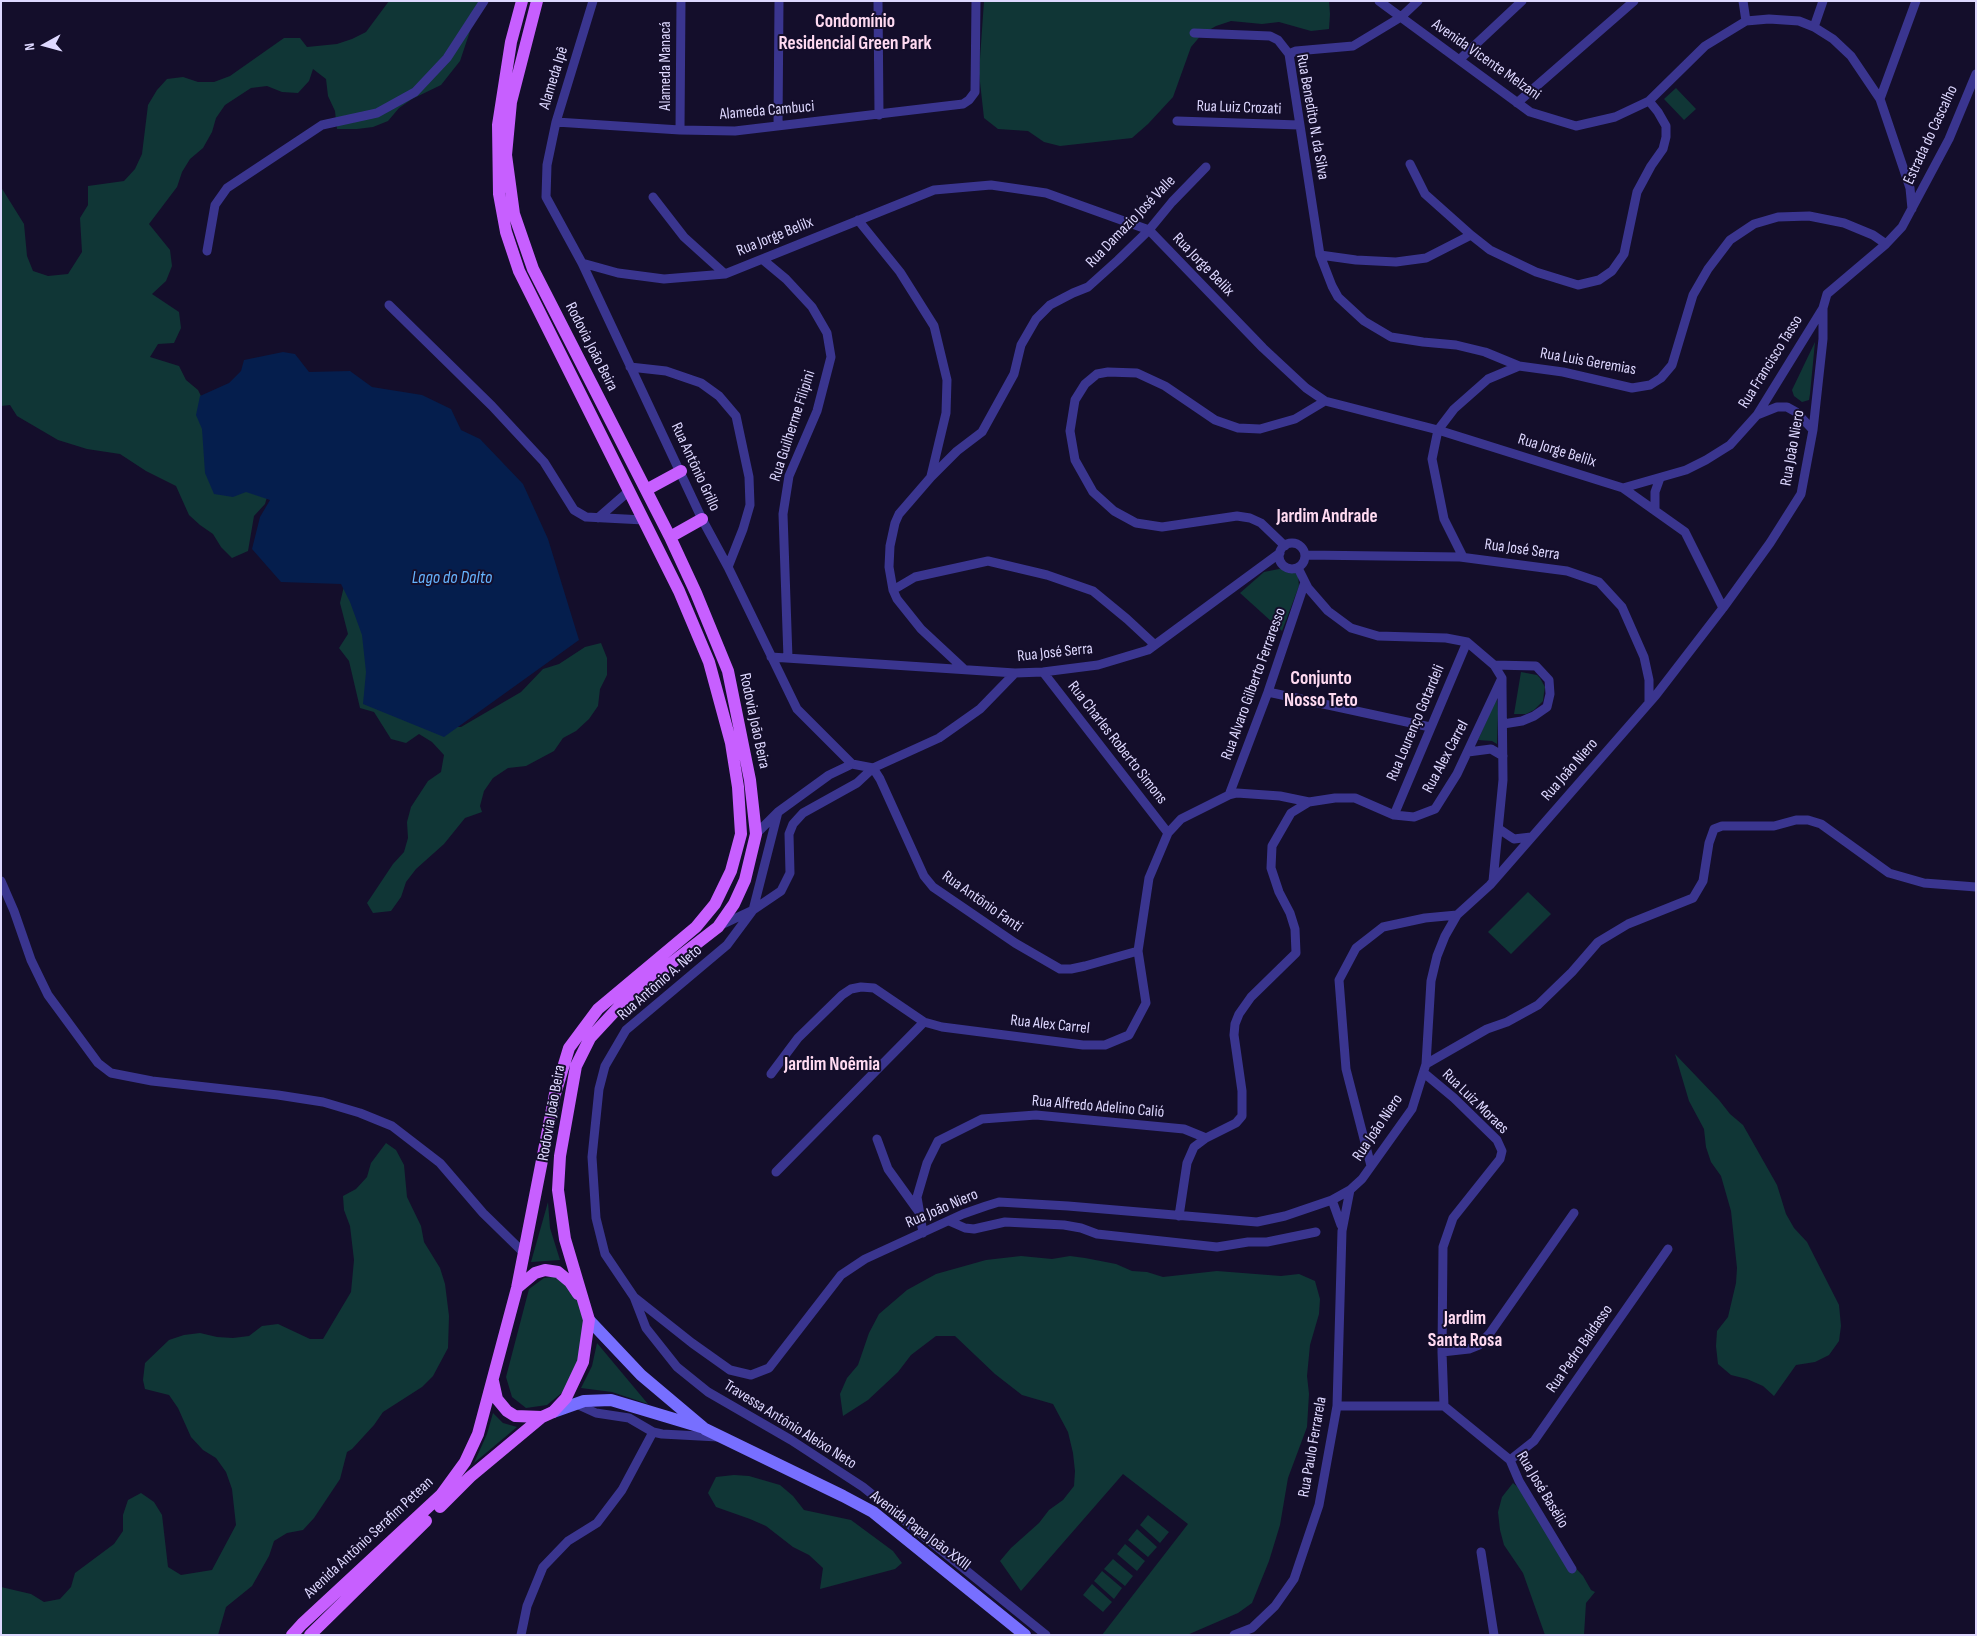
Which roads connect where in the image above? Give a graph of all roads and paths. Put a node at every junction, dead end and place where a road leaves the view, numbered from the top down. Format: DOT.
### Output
graph roads {
  1 [pos="484,1"];
  2 [pos="522,1"];
  3 [pos="537,1"];
  4 [pos="593,1"];
  5 [pos="681,1"];
  6 [pos="779,1"];
  7 [pos="878,1"];
  8 [pos="976,1"];
  9 [pos="1379,1"];
  10 [pos="1418,1"];
  11 [pos="1522,1"];
  12 [pos="1634,1"];
  13 [pos="1743,1"];
  14 [pos="1823,1"];
  15 [pos="1916,1"];
  16 [pos="1401,17"];
  17 [pos="1746,21"];
  18 [pos="1814,27"];
  19 [pos="1194,33"];
  20 [pos="1290,54"];
  21 [pos="1459,60"];
  22 [pos="1976,74"];
  23 [pos="1880,99"];
  24 [pos="1649,102"];
  25 [pos="1517,103"];
  26 [pos="879,115"];
  27 [pos="1177,121"];
  28 [pos="556,122"];
  29 [pos="1299,125"];
  30 [pos="778,126"];
  31 [pos="680,130"];
  32 [pos="1410,164"];
  33 [pos="547,165"];
  34 [pos="1206,167"];
  35 [pos="653,197"];
  36 [pos="1912,209"];
  37 [pos="858,220"];
  38 [pos="1149,230"];
  39 [pos="1471,235"];
  40 [pos="1886,244"];
  41 [pos="207,251"];
  42 [pos="1320,255"];
  43 [pos="762,259"];
  44 [pos="582,263"];
  45 [pos="725,274"];
  46 [pos="389,305"];
  47 [pos="1823,308"];
  48 [pos="1518,366"];
  49 [pos="630,367"];
  50 [pos="1325,401"];
  51 [pos="1757,415"];
  52 [pos="1438,430"];
  53 [pos="1814,430"];
  54 [pos="681,471"];
  55 [pos="931,476"];
  56 [pos="1660,478"];
  57 [pos="1623,488"];
  58 [pos="646,490"];
  59 [pos="629,491"];
  60 [pos="1655,510"];
  61 [pos="598,518"];
  62 [pos="702,518"];
  63 [pos="644,520"];
  64 [pos="670,537"];
  65 [pos="1282,550"];
  66 [pos="1305,554"];
  67 [pos="1463,557"];
  68 [pos="728,567"];
  69 [pos="1298,568"];
  70 [pos="1305,582"];
  71 [pos="893,590"];
  72 [pos="1723,608"];
  73 [pos="1467,642"];
  74 [pos="1155,645"];
  75 [pos="771,657"];
  76 [pos="788,658"];
  77 [pos="1494,664"];
  78 [pos="964,669"];
  79 [pos="1044,672"];
  80 [pos="1015,673"];
  81 [pos="1502,678"];
  82 [pos="1268,692"];
  83 [pos="1649,703"];
  84 [pos="1503,724"];
  85 [pos="1430,726"];
  86 [pos="1468,752"];
  87 [pos="1503,756"];
  88 [pos="852,764"];
  89 [pos="873,768"];
  90 [pos="1229,795"];
  91 [pos="1309,802"];
  92 [pos="778,812"];
  93 [pos="1394,815"];
  94 [pos="1499,829"];
  95 [pos="1168,833"];
  96 [pos="756,834"];
  97 [pos="1531,837"];
  98 [pos="1,881"];
  99 [pos="1493,881"];
  100 [pos="1976,887"];
  101 [pos="753,910"];
  102 [pos="1457,915"];
  103 [pos="718,927"];
  104 [pos="1138,951"];
  105 [pos="924,1022"];
  106 [pos="1425,1069"];
  107 [pos="771,1074"];
  108 [pos="1206,1138"];
  109 [pos="876,1139"];
  110 [pos="1371,1166"];
  111 [pos="776,1172"];
  112 [pos="1350,1190"];
  113 [pos="1332,1200"];
  114 [pos="1574,1213"];
  115 [pos="920,1214"];
  116 [pos="1179,1216"];
  117 [pos="949,1221"];
  118 [pos="1342,1231"];
  119 [pos="1316,1232"];
  120 [pos="922,1233"];
  121 [pos="1668,1248"];
  122 [pos="525,1254"];
  123 [pos="517,1288"];
  124 [pos="634,1297"];
  125 [pos="583,1302"];
  126 [pos="589,1320"];
  127 [pos="1442,1352"];
  128 [pos="492,1376"];
  129 [pos="574,1403"];
  130 [pos="1337,1406"];
  131 [pos="1444,1406"];
  132 [pos="548,1415"];
  133 [pos="705,1429"];
  134 [pos="653,1432"];
  135 [pos="721,1437"];
  136 [pos="1510,1460"];
  137 [pos="470,1477"];
  138 [pos="1481,1552"];
  139 [pos="1572,1570"];
  140 [pos="292,1635"];
  141 [pos="310,1635"];
  142 [pos="521,1635"];
  143 [pos="1025,1635"];
  144 [pos="1046,1635"];
  145 [pos="1234,1635"];
  146 [pos="1494,1635"];
  1 -- 41 [label="street"];
  2 -- 59 [label="main road, Rodovia João Beira"];
  3 -- 58 [label="main road, Rodovia João Beira"];
  4 -- 28 [label="street, Alameda Ipê"];
  5 -- 31 [label="street, Alameda Manacá"];
  6 -- 30 [label="street"];
  7 -- 26 [label="street"];
  8 -- 26 [label="street, Alameda Cambuci"];
  9 -- 16 [label="street, Avenida Vicente Melzani"];
  10 -- 16 [label="street"];
  11 -- 21 [label="street"];
  12 -- 25 [label="street"];
  13 -- 17 [label="street"];
  14 -- 18 [label="street"];
  15 -- 23 [label="street"];
  16 -- 20 [label="street"];
  16 -- 21 [label="street, Avenida Vicente Melzani"];
  17 -- 18 [label="street, Avenida Vicente Melzani"];
  17 -- 24 [label="street, Avenida Vicente Melzani"];
  18 -- 23 [label="street, Avenida Vicente Melzani"];
  19 -- 20 [label="street, Rua Benedito N. da Silva"];
  20 -- 29 [label="street, Rua Benedito N. da Silva"];
  21 -- 25 [label="street, Avenida Vicente Melzani"];
  22 -- 36 [label="street, Estrada do Cascalho"];
  23 -- 36 [label="street, Avenida Vicente Melzani"];
  24 -- 25 [label="street, Avenida Vicente Melzani"];
  24 -- 39 [label="street"];
  26 -- 30 [label="street, Alameda Cambuci"];
  27 -- 29 [label="street, Rua Luiz Crozati"];
  28 -- 31 [label="street, Alameda Cambuci"];
  28 -- 33 [label="street, Alameda Ipê"];
  29 -- 42 [label="street, Rua Benedito N. da Silva"];
  30 -- 31 [label="street, Alameda Cambuci"];
  32 -- 39 [label="street"];
  33 -- 44 [label="street, Rua Antônio Grillo"];
  34 -- 38 [label="street, Rua Damazio José Valle"];
  35 -- 45 [label="street"];
  36 -- 40 [label="street, Rua Francisco Tasso"];
  37 -- 38 [label="street, Rua Jorge Belilx"];
  37 -- 43 [label="street, Rua Jorge Belilx"];
  37 -- 55 [label="street"];
  38 -- 50 [label="street, Rua Jorge Belilx"];
  38 -- 55 [label="street, Rua Damazio José Valle"];
  39 -- 42 [label="street"];
  40 -- 47 [label="street, Rua Francisco Tasso"];
  40 -- 48 [label="street, Rua Luis Geremias"];
  42 -- 48 [label="street, Rua Luis Geremias"];
  43 -- 45 [label="street, Rua Jorge Belilx"];
  43 -- 76 [label="street, Rua Guilherme Filipini"];
  44 -- 45 [label="street, Rua Jorge Belilx"];
  44 -- 49 [label="street, Rua Antônio Grillo"];
  46 -- 61 [label="street"];
  47 -- 51 [label="street, Rua Francisco Tasso"];
  47 -- 53 [label="street, Rua João Niero"];
  48 -- 52 [label="street"];
  49 -- 54 [label="street, Rua Antônio Grillo"];
  49 -- 68 [label="street"];
  50 -- 52 [label="street, Rua Jorge Belilx"];
  50 -- 65 [label="street"];
  51 -- 53 [label="street"];
  51 -- 56 [label="street, Rua Francisco Tasso"];
  52 -- 57 [label="street, Rua Jorge Belilx"];
  52 -- 67 [label="street"];
  53 -- 72 [label="street, Rua João Niero"];
  54 -- 58 [label="main road"];
  54 -- 62 [label="street, Rua Antônio Grillo"];
  55 -- 71 [label="street, Rua Damazio José Valle"];
  56 -- 57 [label="street, Rua Francisco Tasso"];
  56 -- 60 [label="street"];
  57 -- 60 [label="street, Rua Jorge Belilx"];
  58 -- 64 [label="main road, Rodovia João Beira"];
  59 -- 61 [label="street"];
  59 -- 63 [label="main road, Rodovia João Beira"];
  60 -- 72 [label="street, Rua Jorge Belilx"];
  61 -- 63 [label="street"];
  62 -- 64 [label="main road"];
  62 -- 68 [label="street, Rua Antônio Grillo"];
  63 -- 122 [label="main road, Rodovia João Beira"];
  64 -- 96 [label="main road, Rodovia João Beira"];
  65 -- 66 [label="street"];
  65 -- 69 [label="street"];
  65 -- 74 [label="street, Rua José Serra"];
  66 -- 67 [label="street, Rua José Serra"];
  66 -- 69 [label="street"];
  67 -- 83 [label="street, Rua José Serra"];
  68 -- 75 [label="street, Rua Antônio Grillo"];
  69 -- 70 [label="street"];
  70 -- 73 [label="street"];
  70 -- 82 [label="street, Rua Alvaro Gilberto Ferraresso"];
  71 -- 74 [label="street"];
  71 -- 78 [label="street"];
  72 -- 83 [label="street, Rua João Niero"];
  73 -- 77 [label="street"];
  73 -- 85 [label="street, Rua Lourenço Gotardeli"];
  74 -- 79 [label="street, Rua José Serra"];
  75 -- 76 [label="street, Rua José Serra"];
  75 -- 88 [label="street, Rua Antônio Grillo"];
  76 -- 78 [label="street, Rua José Serra"];
  77 -- 81 [label="street"];
  77 -- 84 [label="street"];
  78 -- 80 [label="street, Rua José Serra"];
  79 -- 80 [label="street, Rua José Serra"];
  79 -- 95 [label="street, Rua Charles Roberto Simons"];
  80 -- 89 [label="street"];
  81 -- 84 [label="street"];
  81 -- 86 [label="street, Rua Alex Carrel"];
  82 -- 85 [label="street"];
  82 -- 90 [label="street, Rua Alvaro Gilberto Ferraresso"];
  83 -- 97 [label="street, Rua João Niero"];
  84 -- 87 [label="street"];
  85 -- 93 [label="street, Rua Lourenço Gotardeli"];
  86 -- 87 [label="street"];
  86 -- 93 [label="street, Rua Alex Carrel"];
  87 -- 94 [label="street"];
  88 -- 89 [label="street"];
  88 -- 92 [label="street"];
  89 -- 101 [label="street"];
  89 -- 104 [label="street, Rua Antônio Fanti"];
  90 -- 91 [label="street, Rua Alex Carrel"];
  90 -- 95 [label="street, Rua Alex Carrel"];
  91 -- 93 [label="street, Rua Alex Carrel"];
  91 -- 108 [label="street"];
  92 -- 96 [label="street"];
  92 -- 101 [label="street, Rua Antônio A. Neto"];
  94 -- 97 [label="street"];
  94 -- 99 [label="street"];
  95 -- 104 [label="street, Rua Alex Carrel"];
  96 -- 103 [label="main road, Rodovia João Beira"];
  97 -- 99 [label="street, Rua João Niero"];
  98 -- 122 [label="street"];
  99 -- 102 [label="street, Rua João Niero"];
  100 -- 106 [label="street"];
  101 -- 103 [label="street"];
  101 -- 124 [label="street, Rua Antônio A. Neto"];
  102 -- 106 [label="street, Rua João Niero"];
  102 -- 110 [label="street"];
  103 -- 125 [label="main road, Rodovia João Beira"];
  104 -- 105 [label="street, Rua Alex Carrel"];
  105 -- 107 [label="street"];
  105 -- 111 [label="street"];
  106 -- 110 [label="street, Rua João Niero"];
  106 -- 127 [label="street, Rua Luiz Moraes"];
  108 -- 115 [label="street, Rua Alfredo Adelino Calió"];
  108 -- 116 [label="street"];
  109 -- 115 [label="street"];
  110 -- 112 [label="street, Rua João Niero"];
  112 -- 113 [label="street, Rua João Niero"];
  112 -- 118 [label="street, Rua Paulo Ferrarela"];
  113 -- 116 [label="street, Rua João Niero"];
  113 -- 118 [label="street, Rua Paulo Ferrarela"];
  114 -- 127 [label="street"];
  115 -- 120 [label="street, Rua Alfredo Adelino Calió"];
  116 -- 117 [label="street, Rua João Niero"];
  117 -- 119 [label="street"];
  117 -- 120 [label="street, Rua João Niero"];
  118 -- 130 [label="street, Rua Paulo Ferrarela"];
  120 -- 124 [label="street, Rua João Niero"];
  121 -- 136 [label="street, Rua Pedro Baldasso"];
  122 -- 123 [label="main road, Rodovia João Beira"];
  123 -- 125 [label="main road"];
  123 -- 128 [label="main road, Rodovia João Beira"];
  124 -- 144 [label="street, Travessa Antônio Aleixo Neto"];
  125 -- 126 [label="main road, Rodovia João Beira"];
  126 -- 132 [label="main road, Rodovia João Beira"];
  126 -- 133 [label="main road, Avenida Papa João XXIII"];
  127 -- 131 [label="street, Rua Luiz Moraes"];
  128 -- 132 [label="main road"];
  128 -- 140 [label="main road, Avenida Antônio Serafim Petean"];
  129 -- 132 [label="main road, Avenida Papa João XXIII"];
  129 -- 133 [label="main road, Avenida Papa João XXIII"];
  129 -- 134 [label="street"];
  130 -- 131 [label="street"];
  130 -- 145 [label="street, Rua Paulo Ferrarela"];
  131 -- 136 [label="street, Rua José Basélio"];
  132 -- 137 [label="main road, Rodovia João Beira"];
  133 -- 135 [label="main road, Avenida Papa João XXIII"];
  134 -- 135 [label="street"];
  134 -- 142 [label="street"];
  135 -- 143 [label="main road, Avenida Papa João XXIII"];
  136 -- 139 [label="street, Rua José Basélio"];
  137 -- 141 [label="main road, Avenida Antônio Serafim Petean"];
  138 -- 146 [label="street"];
}
